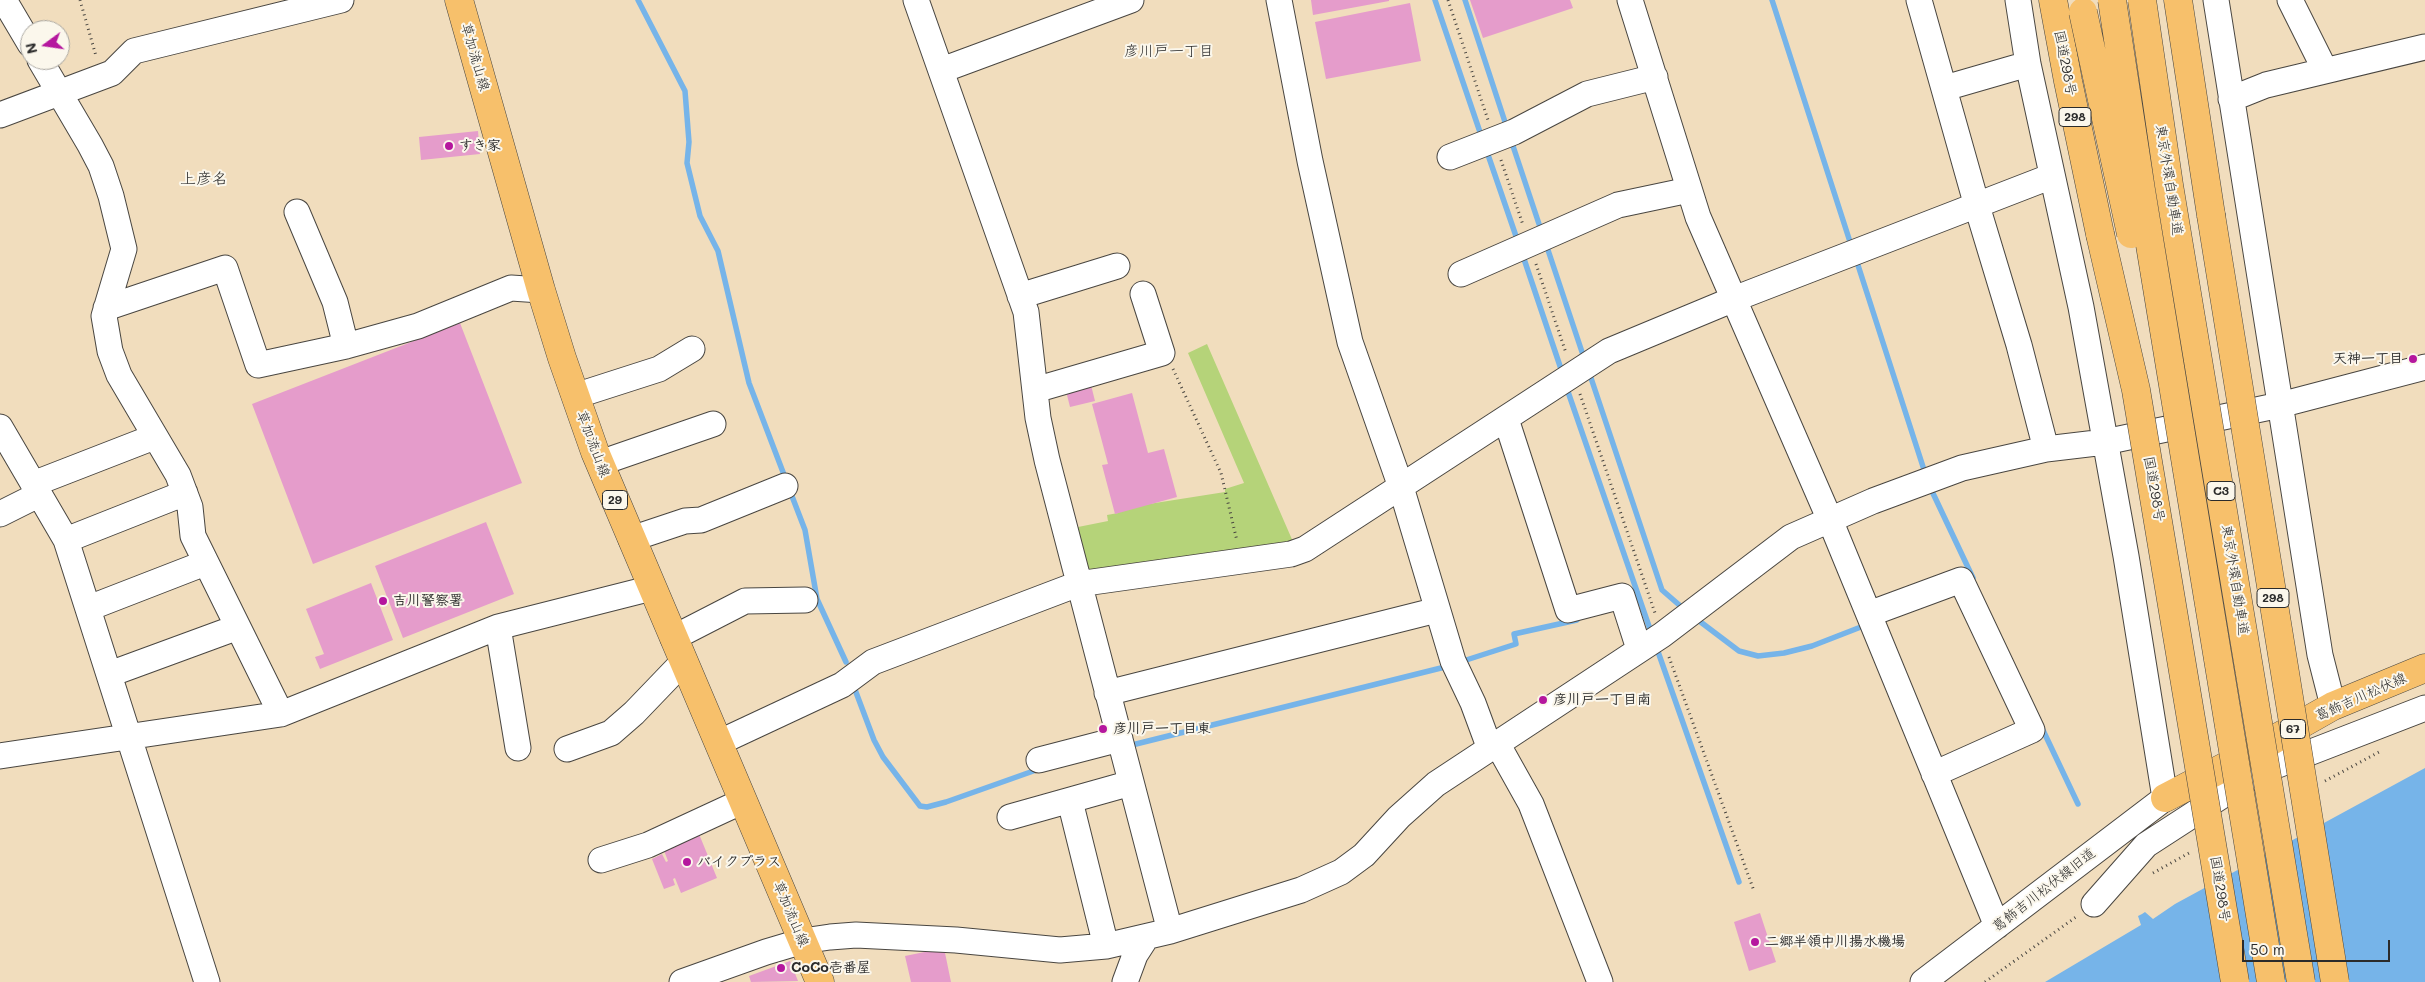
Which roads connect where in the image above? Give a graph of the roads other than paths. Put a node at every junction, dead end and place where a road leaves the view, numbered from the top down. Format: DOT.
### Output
graph roads {
  1 [pos="4,0"];
  2 [pos="342,0"];
  3 [pos="459,0"];
  4 [pos="916,0"];
  5 [pos="1131,0"];
  6 [pos="1278,0"];
  7 [pos="1630,0"];
  8 [pos="1919,0"];
  9 [pos="2018,0"];
  10 [pos="2053,0"];
  11 [pos="2082,0"];
  12 [pos="2112,0"];
  13 [pos="2142,0"];
  14 [pos="2178,0"];
  15 [pos="2216,0"];
  16 [pos="2290,0"];
  17 [pos="20,27"];
  18 [pos="2425,47"];
  19 [pos="2028,64"];
  20 [pos="46,70"];
  21 [pos="942,70"];
  22 [pos="2326,70"];
  23 [pos="1655,77"];
  24 [pos="1945,88"];
  25 [pos="59,93"];
  26 [pos="2231,99"];
  27 [pos="0,115"];
  28 [pos="1450,157"];
  29 [pos="2052,176"];
  30 [pos="1689,190"];
  31 [pos="1977,206"];
  32 [pos="297,212"];
  33 [pos="1117,266"];
  34 [pos="1461,274"];
  35 [pos="541,290"];
  36 [pos="1143,294"];
  37 [pos="1020,296"];
  38 [pos="1734,299"];
  39 [pos="106,308"];
  40 [pos="346,346"];
  41 [pos="692,349"];
  42 [pos="2425,367"];
  43 [pos="1035,390"];
  44 [pos="575,396"];
  45 [pos="2280,405"];
  46 [pos="1506,419"];
  47 [pos="713,424"];
  48 [pos="0,426"];
  49 [pos="154,437"];
  50 [pos="2105,442"];
  51 [pos="2046,449"];
  52 [pos="600,463"];
  53 [pos="2187,464"];
  54 [pos="784,486"];
  55 [pos="1401,487"];
  56 [pos="36,489"];
  57 [pos="186,493"];
  58 [pos="0,514"];
  59 [pos="1830,520"];
  60 [pos="632,539"];
  61 [pos="66,540"];
  62 [pos="205,563"];
  63 [pos="1078,584"];
  64 [pos="652,588"];
  65 [pos="805,600"];
  66 [pos="89,608"];
  67 [pos="1437,610"];
  68 [pos="1869,614"];
  69 [pos="238,627"];
  70 [pos="498,627"];
  71 [pos="1639,649"];
  72 [pos="678,650"];
  73 [pos="2425,668"];
  74 [pos="110,674"];
  75 [pos="1107,693"];
  76 [pos="2333,706"];
  77 [pos="2425,708"];
  78 [pos="281,714"];
  79 [pos="130,738"];
  80 [pos="1120,739"];
  81 [pos="718,743"];
  82 [pos="1494,747"];
  83 [pos="518,748"];
  84 [pos="567,749"];
  85 [pos="0,756"];
  86 [pos="1039,760"];
  87 [pos="2254,763"];
  88 [pos="1934,774"];
  89 [pos="1132,783"];
  90 [pos="2165,798"];
  91 [pos="743,801"];
  92 [pos="1070,801"];
  93 [pos="1010,817"];
  94 [pos="601,860"];
  95 [pos="2094,904"];
  96 [pos="1997,926"];
  97 [pos="1170,931"];
  98 [pos="1146,938"];
  99 [pos="803,941"];
  100 [pos="1106,946"];
  101 [pos="741,972"];
  102 [pos="207,982"];
  103 [pos="682,982"];
  104 [pos="820,982"];
  105 [pos="1125,982"];
  106 [pos="1600,982"];
  107 [pos="1923,982"];
  108 [pos="2235,982"];
  109 [pos="2271,982"];
  110 [pos="2301,982"];
  111 [pos="2335,982"];
  1 -- 17 [label="street"];
  2 -- 25 [label="street"];
  3 -- 35 [label="main road, 草加流山線 / 29"];
  4 -- 21 [label="street"];
  5 -- 21 [label="street"];
  6 -- 55 [label="street"];
  7 -- 23 [label="street"];
  8 -- 24 [label="street"];
  9 -- 19 [label="street"];
  10 -- 108 [label="main road, 国道298号 / 298, bridge"];
  11 -- 53 [label="main road, 298, bridge"];
  12 -- 53 [label="main road, 東京外環自動車道 / C3, bridge"];
  13 -- 110 [label="main road, 東京外環自動車道 / C3, bridge"];
  14 -- 111 [label="main road, 298, bridge"];
  15 -- 26 [label="street"];
  16 -- 22 [label="street"];
  18 -- 22 [label="street"];
  19 -- 24 [label="street"];
  19 -- 29 [label="street"];
  20 -- 25 [label="street"];
  21 -- 37 [label="street"];
  22 -- 26 [label="street"];
  23 -- 28 [label="street"];
  23 -- 30 [label="street"];
  24 -- 31 [label="street"];
  25 -- 27 [label="street"];
  25 -- 39 [label="street"];
  26 -- 45 [label="street"];
  29 -- 31 [label="street"];
  29 -- 50 [label="street"];
  30 -- 34 [label="street"];
  30 -- 38 [label="street"];
  31 -- 38 [label="street"];
  31 -- 51 [label="street"];
  32 -- 40 [label="street"];
  33 -- 37 [label="street"];
  35 -- 40 [label="street"];
  35 -- 44 [label="main road, 草加流山線 / 29"];
  36 -- 43 [label="street"];
  37 -- 43 [label="street"];
  38 -- 46 [label="street"];
  38 -- 59 [label="street"];
  39 -- 40 [label="street"];
  39 -- 49 [label="street"];
  41 -- 44 [label="street"];
  42 -- 45 [label="street"];
  43 -- 63 [label="street"];
  44 -- 52 [label="main road, 草加流山線 / 29"];
  45 -- 50 [label="street"];
  45 -- 76 [label="street"];
  46 -- 55 [label="street"];
  46 -- 71 [label="street"];
  47 -- 52 [label="street"];
  48 -- 56 [label="street"];
  49 -- 56 [label="street"];
  49 -- 57 [label="street"];
  50 -- 51 [label="street"];
  50 -- 90 [label="street"];
  51 -- 59 [label="street"];
  52 -- 60 [label="main road, 草加流山線 / 29"];
  53 -- 109 [label="main road, 東京外環自動車道 / C3, bridge"];
  54 -- 60 [label="street"];
  55 -- 63 [label="street"];
  55 -- 67 [label="street"];
  56 -- 58 [label="street"];
  56 -- 61 [label="street"];
  57 -- 61 [label="street"];
  57 -- 62 [label="street"];
  59 -- 68 [label="street"];
  59 -- 71 [label="street"];
  60 -- 64 [label="main road, 草加流山線 / 29"];
  61 -- 66 [label="street"];
  62 -- 66 [label="street"];
  62 -- 69 [label="street"];
  63 -- 75 [label="street"];
  63 -- 81 [label="street"];
  64 -- 70 [label="street"];
  64 -- 72 [label="main road, 草加流山線 / 29"];
  65 -- 72 [label="street"];
  66 -- 74 [label="street"];
  67 -- 75 [label="street"];
  67 -- 82 [label="street"];
  68 -- 88 [label="street"];
  68 -- 88 [label="street"];
  69 -- 74 [label="street"];
  69 -- 78 [label="street"];
  70 -- 78 [label="street"];
  70 -- 83 [label="street"];
  71 -- 82 [label="street"];
  72 -- 81 [label="main road, 草加流山線 / 29"];
  72 -- 84 [label="street"];
  73 -- 76 [label="main road, 葛飾吉川松伏線 / 67"];
  74 -- 79 [label="street"];
  75 -- 80 [label="street"];
  76 -- 87 [label="main road, 葛飾吉川松伏線 / 67"];
  77 -- 87 [label="street"];
  78 -- 79 [label="street"];
  79 -- 85 [label="street"];
  79 -- 102 [label="street"];
  80 -- 86 [label="street"];
  80 -- 89 [label="street"];
  81 -- 91 [label="main road, 草加流山線 / 29"];
  82 -- 97 [label="street"];
  82 -- 106 [label="street"];
  87 -- 90 [label="main road, 葛飾吉川松伏線 / 67"];
  87 -- 95 [label="street"];
  88 -- 96 [label="street"];
  89 -- 92 [label="street"];
  89 -- 97 [label="street"];
  90 -- 96 [label="street, 葛飾吉川松伏線旧道"];
  91 -- 94 [label="street"];
  91 -- 99 [label="main road, 草加流山線 / 29"];
  92 -- 93 [label="street"];
  92 -- 100 [label="street"];
  96 -- 107 [label="street, 葛飾吉川松伏線旧道"];
  97 -- 98 [label="street"];
  98 -- 100 [label="street"];
  98 -- 105 [label="street"];
  99 -- 100 [label="street"];
  99 -- 101 [label="street"];
  99 -- 104 [label="main road, 草加流山線 / 29"];
  101 -- 103 [label="street"];
}
